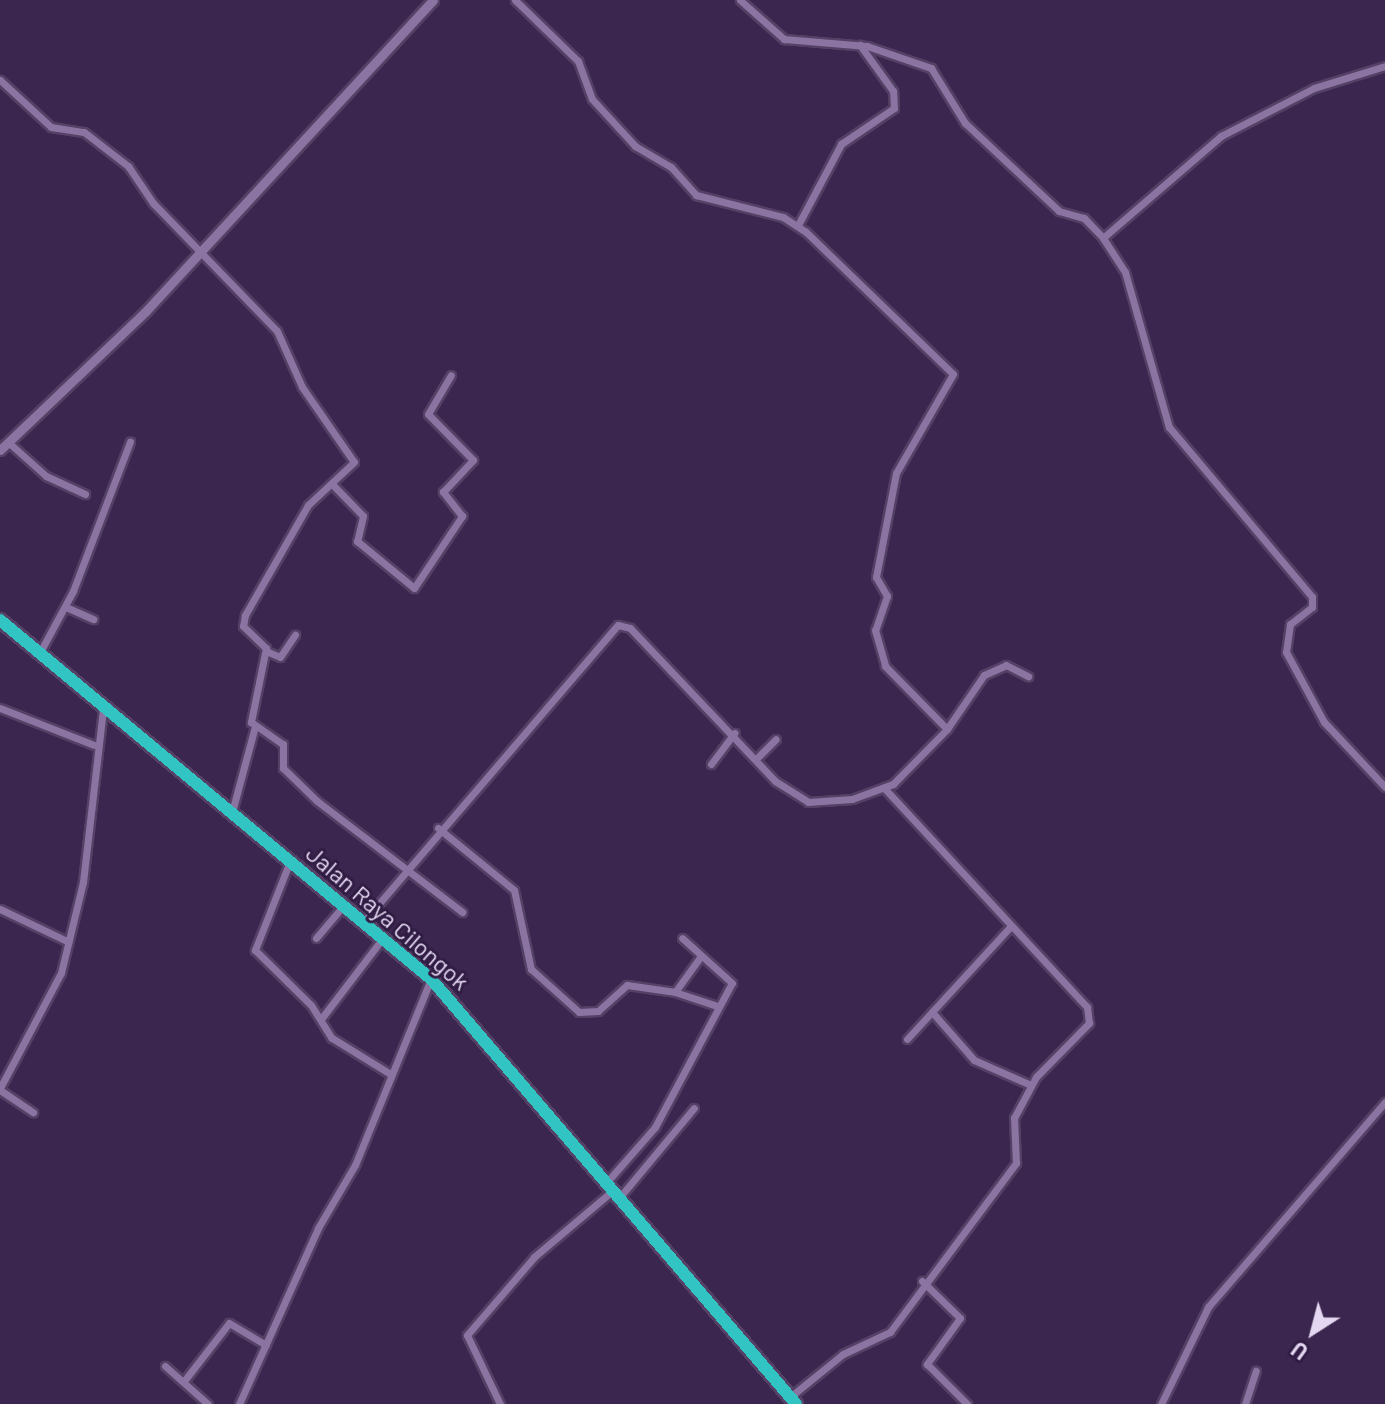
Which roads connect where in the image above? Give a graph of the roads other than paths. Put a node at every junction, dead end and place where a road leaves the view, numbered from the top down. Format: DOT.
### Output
graph roads {
  1 [pos="433,0"];
  2 [pos="515,0"];
  3 [pos="740,0"];
  4 [pos="860,45"];
  5 [pos="1385,66"];
  6 [pos="0,80"];
  7 [pos="798,225"];
  8 [pos="1103,238"];
  9 [pos="200,252"];
  10 [pos="451,375"];
  11 [pos="8,442"];
  12 [pos="130,442"];
  13 [pos="0,450"];
  14 [pos="333,485"];
  15 [pos="85,494"];
  16 [pos="66,607"];
  17 [pos="93,619"];
  18 [pos="0,620"];
  19 [pos="295,635"];
  20 [pos="266,651"];
  21 [pos="38,656"];
  22 [pos="1028,676"];
  23 [pos="0,708"];
  24 [pos="103,710"];
  25 [pos="255,726"];
  26 [pos="947,729"];
  27 [pos="734,733"];
  28 [pos="776,739"];
  29 [pos="94,745"];
  30 [pos="758,757"];
  31 [pos="711,764"];
  32 [pos="1385,787"];
  33 [pos="884,788"];
  34 [pos="232,812"];
  35 [pos="438,828"];
  36 [pos="290,861"];
  37 [pos="403,870"];
  38 [pos="343,905"];
  39 [pos="0,909"];
  40 [pos="462,912"];
  41 [pos="364,921"];
  42 [pos="1009,928"];
  43 [pos="383,937"];
  44 [pos="316,938"];
  45 [pos="682,938"];
  46 [pos="69,942"];
  47 [pos="701,956"];
  48 [pos="431,979"];
  49 [pos="675,992"];
  50 [pos="717,1006"];
  51 [pos="932,1012"];
  52 [pos="321,1019"];
  53 [pos="907,1039"];
  54 [pos="392,1075"];
  55 [pos="1031,1085"];
  56 [pos="0,1089"];
  57 [pos="1385,1102"];
  58 [pos="694,1108"];
  59 [pos="33,1112"];
  60 [pos="611,1192"];
  61 [pos="922,1281"];
  62 [pos="266,1345"];
  63 [pos="165,1366"];
  64 [pos="1256,1371"];
  65 [pos="184,1381"];
  66 [pos="793,1401"];
  67 [pos="208,1404"];
  68 [pos="239,1404"];
  69 [pos="500,1404"];
  70 [pos="967,1404"];
  71 [pos="1161,1404"];
  72 [pos="1245,1404"];
  1 -- 9 [label="street"];
  2 -- 7 [label="street"];
  3 -- 4 [label="street"];
  4 -- 7 [label="street"];
  4 -- 8 [label="street"];
  5 -- 8 [label="street"];
  6 -- 9 [label="street"];
  7 -- 26 [label="street"];
  8 -- 32 [label="street"];
  9 -- 11 [label="street"];
  9 -- 14 [label="street"];
  10 -- 14 [label="street"];
  11 -- 13 [label="street"];
  11 -- 15 [label="street"];
  12 -- 16 [label="street"];
  14 -- 20 [label="street"];
  16 -- 17 [label="street"];
  16 -- 21 [label="street"];
  18 -- 21 [label="highway, Jalan Raya Cilongok"];
  19 -- 20 [label="street"];
  20 -- 25 [label="street"];
  21 -- 24 [label="highway, Jalan Raya Cilongok"];
  22 -- 26 [label="street"];
  23 -- 29 [label="street"];
  24 -- 29 [label="street"];
  24 -- 34 [label="highway, Jalan Raya Cilongok"];
  25 -- 34 [label="street"];
  25 -- 37 [label="street"];
  26 -- 33 [label="street"];
  27 -- 30 [label="street"];
  27 -- 31 [label="street"];
  27 -- 35 [label="street"];
  28 -- 30 [label="street"];
  29 -- 46 [label="street"];
  30 -- 33 [label="street"];
  33 -- 42 [label="street"];
  34 -- 36 [label="highway, Jalan Raya Cilongok"];
  35 -- 37 [label="street"];
  35 -- 49 [label="street"];
  36 -- 38 [label="highway, Jalan Raya Cilongok"];
  36 -- 52 [label="street"];
  37 -- 40 [label="street"];
  37 -- 41 [label="street"];
  38 -- 41 [label="highway, Jalan Raya Cilongok"];
  38 -- 44 [label="street"];
  39 -- 46 [label="street"];
  41 -- 43 [label="highway, Jalan Raya Cilongok"];
  42 -- 51 [label="street"];
  42 -- 55 [label="street"];
  43 -- 48 [label="highway, Jalan Raya Cilongok"];
  43 -- 52 [label="street"];
  45 -- 47 [label="street"];
  46 -- 56 [label="street"];
  47 -- 49 [label="street"];
  47 -- 50 [label="street"];
  48 -- 54 [label="street"];
  48 -- 60 [label="highway, Jalan Raya Cilongok"];
  49 -- 50 [label="street"];
  50 -- 60 [label="street"];
  51 -- 53 [label="street"];
  51 -- 55 [label="street"];
  52 -- 54 [label="street"];
  54 -- 62 [label="street"];
  55 -- 61 [label="street"];
  56 -- 59 [label="street"];
  57 -- 71 [label="street"];
  58 -- 60 [label="street"];
  60 -- 66 [label="highway, Jalan Raya Cilongok"];
  60 -- 69 [label="street"];
  61 -- 66 [label="street"];
  61 -- 70 [label="street"];
  62 -- 65 [label="street"];
  62 -- 68 [label="street"];
  63 -- 65 [label="street"];
  64 -- 72 [label="street"];
  65 -- 67 [label="street"];
}
